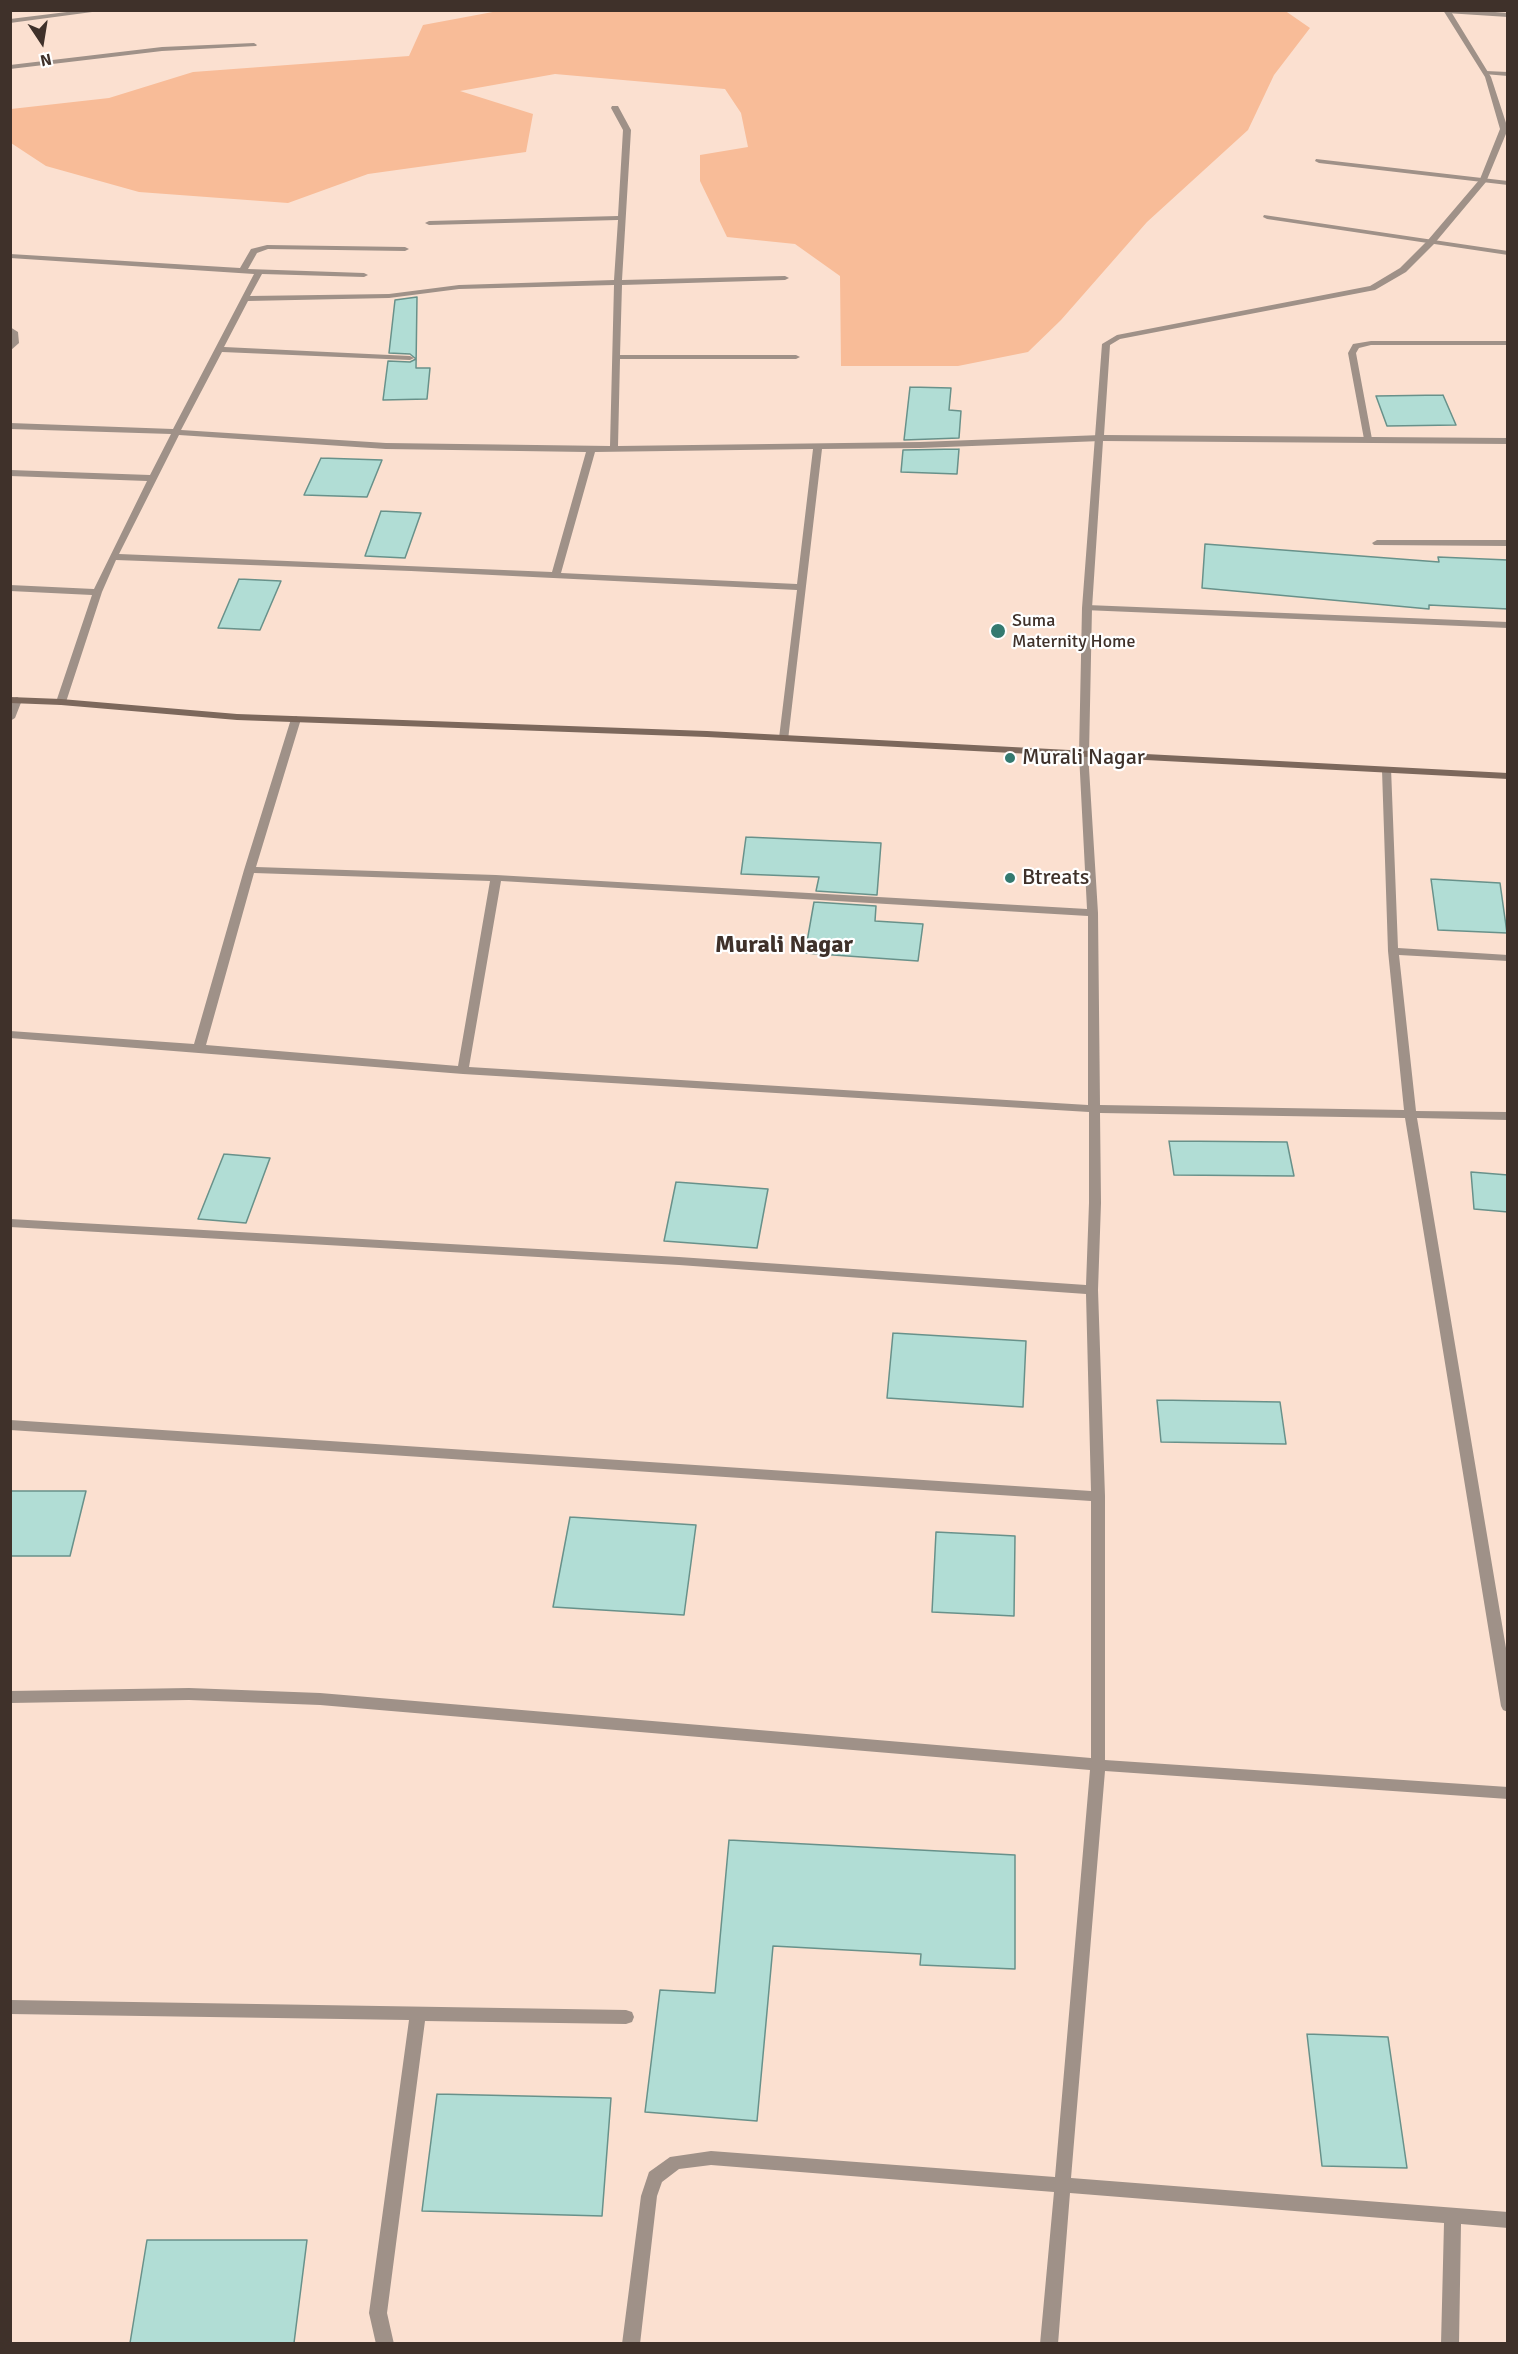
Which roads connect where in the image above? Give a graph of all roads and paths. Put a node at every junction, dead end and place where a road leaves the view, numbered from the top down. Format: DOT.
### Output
graph roads {
  1 [pos="104,10"];
  2 [pos="1446,11"];
  3 [pos="1508,15"];
  4 [pos="10,21"];
  5 [pos="254,45"];
  6 [pos="10,67"];
  7 [pos="1486,73"];
  8 [pos="1508,74"];
  9 [pos="615,108"];
  10 [pos="1506,129"];
  11 [pos="1319,161"];
  12 [pos="1483,180"];
  13 [pos="1508,183"];
  14 [pos="1267,217"];
  15 [pos="623,218"];
  16 [pos="429,223"];
  17 [pos="1431,242"];
  18 [pos="405,249"];
  19 [pos="1508,253"];
  20 [pos="10,256"];
  21 [pos="243,271"];
  22 [pos="259,272"];
  23 [pos="364,275"];
  24 [pos="785,278"];
  25 [pos="618,282"];
  26 [pos="245,299"];
  27 [pos="10,329"];
  28 [pos="1508,343"];
  29 [pos="10,349"];
  30 [pos="219,349"];
  31 [pos="616,357"];
  32 [pos="796,357"];
  33 [pos="410,358"];
  34 [pos="10,426"];
  35 [pos="176,432"];
  36 [pos="1101,438"];
  37 [pos="1368,439"];
  38 [pos="1508,441"];
  39 [pos="818,447"];
  40 [pos="591,449"];
  41 [pos="614,449"];
  42 [pos="10,473"];
  43 [pos="150,478"];
  44 [pos="1377,543"];
  45 [pos="1508,543"];
  46 [pos="113,557"];
  47 [pos="556,575"];
  48 [pos="802,587"];
  49 [pos="10,588"];
  50 [pos="97,592"];
  51 [pos="1087,608"];
  52 [pos="1508,625"];
  53 [pos="14,700"];
  54 [pos="61,702"];
  55 [pos="10,718"];
  56 [pos="296,719"];
  57 [pos="784,738"];
  58 [pos="1084,754"];
  59 [pos="1387,770"];
  60 [pos="1508,776"];
  61 [pos="249,870"];
  62 [pos="496,878"];
  63 [pos="1094,913"];
  64 [pos="1393,951"];
  65 [pos="1508,958"];
  66 [pos="10,1034"];
  67 [pos="199,1048"];
  68 [pos="463,1070"];
  69 [pos="1093,1109"];
  70 [pos="1410,1114"];
  71 [pos="1508,1116"];
  72 [pos="10,1223"];
  73 [pos="1092,1290"];
  74 [pos="10,1425"];
  75 [pos="1098,1496"];
  76 [pos="10,1697"];
  77 [pos="1508,1706"];
  78 [pos="1098,1765"];
  79 [pos="1508,1793"];
  80 [pos="10,2007"];
  81 [pos="417,2015"];
  82 [pos="626,2017"];
  83 [pos="1064,2187"];
  84 [pos="1453,2216"];
  85 [pos="1508,2220"];
  86 [pos="385,2343"];
  87 [pos="631,2343"];
  88 [pos="1049,2343"];
  89 [pos="1450,2343"];
  1 -- 4 [label="street"];
  2 -- 3 [label="street"];
  2 -- 7 [label="street"];
  5 -- 6 [label="street"];
  7 -- 8 [label="street"];
  7 -- 10 [label="street"];
  9 -- 15 [label="street"];
  10 -- 12 [label="street"];
  11 -- 12 [label="street"];
  12 -- 13 [label="street"];
  12 -- 17 [label="street"];
  14 -- 17 [label="street"];
  15 -- 16 [label="street"];
  15 -- 25 [label="street"];
  17 -- 19 [label="street"];
  17 -- 36 [label="street"];
  18 -- 21 [label="street"];
  20 -- 21 [label="street"];
  21 -- 22 [label="street"];
  22 -- 23 [label="street"];
  22 -- 26 [label="street"];
  24 -- 25 [label="street"];
  25 -- 26 [label="street"];
  25 -- 31 [label="street"];
  26 -- 30 [label="street"];
  27 -- 29 [label="street"];
  28 -- 37 [label="street"];
  30 -- 33 [label="street"];
  30 -- 35 [label="street"];
  31 -- 32 [label="street"];
  31 -- 41 [label="street"];
  34 -- 35 [label="street"];
  35 -- 40 [label="street"];
  35 -- 43 [label="street"];
  36 -- 37 [label="street"];
  36 -- 39 [label="street"];
  36 -- 51 [label="street"];
  37 -- 38 [label="street"];
  39 -- 41 [label="street"];
  39 -- 48 [label="street"];
  40 -- 41 [label="street"];
  40 -- 47 [label="street"];
  42 -- 43 [label="street"];
  43 -- 46 [label="street"];
  44 -- 45 [label="street"];
  46 -- 47 [label="street"];
  46 -- 50 [label="street"];
  47 -- 48 [label="street"];
  48 -- 57 [label="street"];
  49 -- 50 [label="street"];
  50 -- 54 [label="street"];
  51 -- 52 [label="street"];
  51 -- 58 [label="street"];
  53 -- 54 [label="main road"];
  53 -- 55 [label="street"];
  54 -- 56 [label="main road"];
  56 -- 57 [label="main road"];
  56 -- 61 [label="street"];
  57 -- 58 [label="main road"];
  58 -- 59 [label="main road"];
  58 -- 63 [label="street"];
  59 -- 60 [label="main road"];
  59 -- 64 [label="street"];
  61 -- 62 [label="street"];
  61 -- 67 [label="street"];
  62 -- 63 [label="street"];
  62 -- 68 [label="street"];
  63 -- 69 [label="street"];
  64 -- 65 [label="street"];
  64 -- 70 [label="street"];
  66 -- 67 [label="street"];
  67 -- 68 [label="street"];
  68 -- 69 [label="street"];
  69 -- 70 [label="street"];
  69 -- 73 [label="street"];
  70 -- 71 [label="street"];
  70 -- 77 [label="street"];
  72 -- 73 [label="street"];
  73 -- 75 [label="street"];
  74 -- 75 [label="street"];
  75 -- 78 [label="street"];
  76 -- 78 [label="street"];
  78 -- 79 [label="street"];
  78 -- 83 [label="street"];
  80 -- 81 [label="street"];
  81 -- 82 [label="street"];
  81 -- 86 [label="street"];
  83 -- 84 [label="street"];
  83 -- 87 [label="street"];
  83 -- 88 [label="street"];
  84 -- 85 [label="street"];
  84 -- 89 [label="street"];
}
